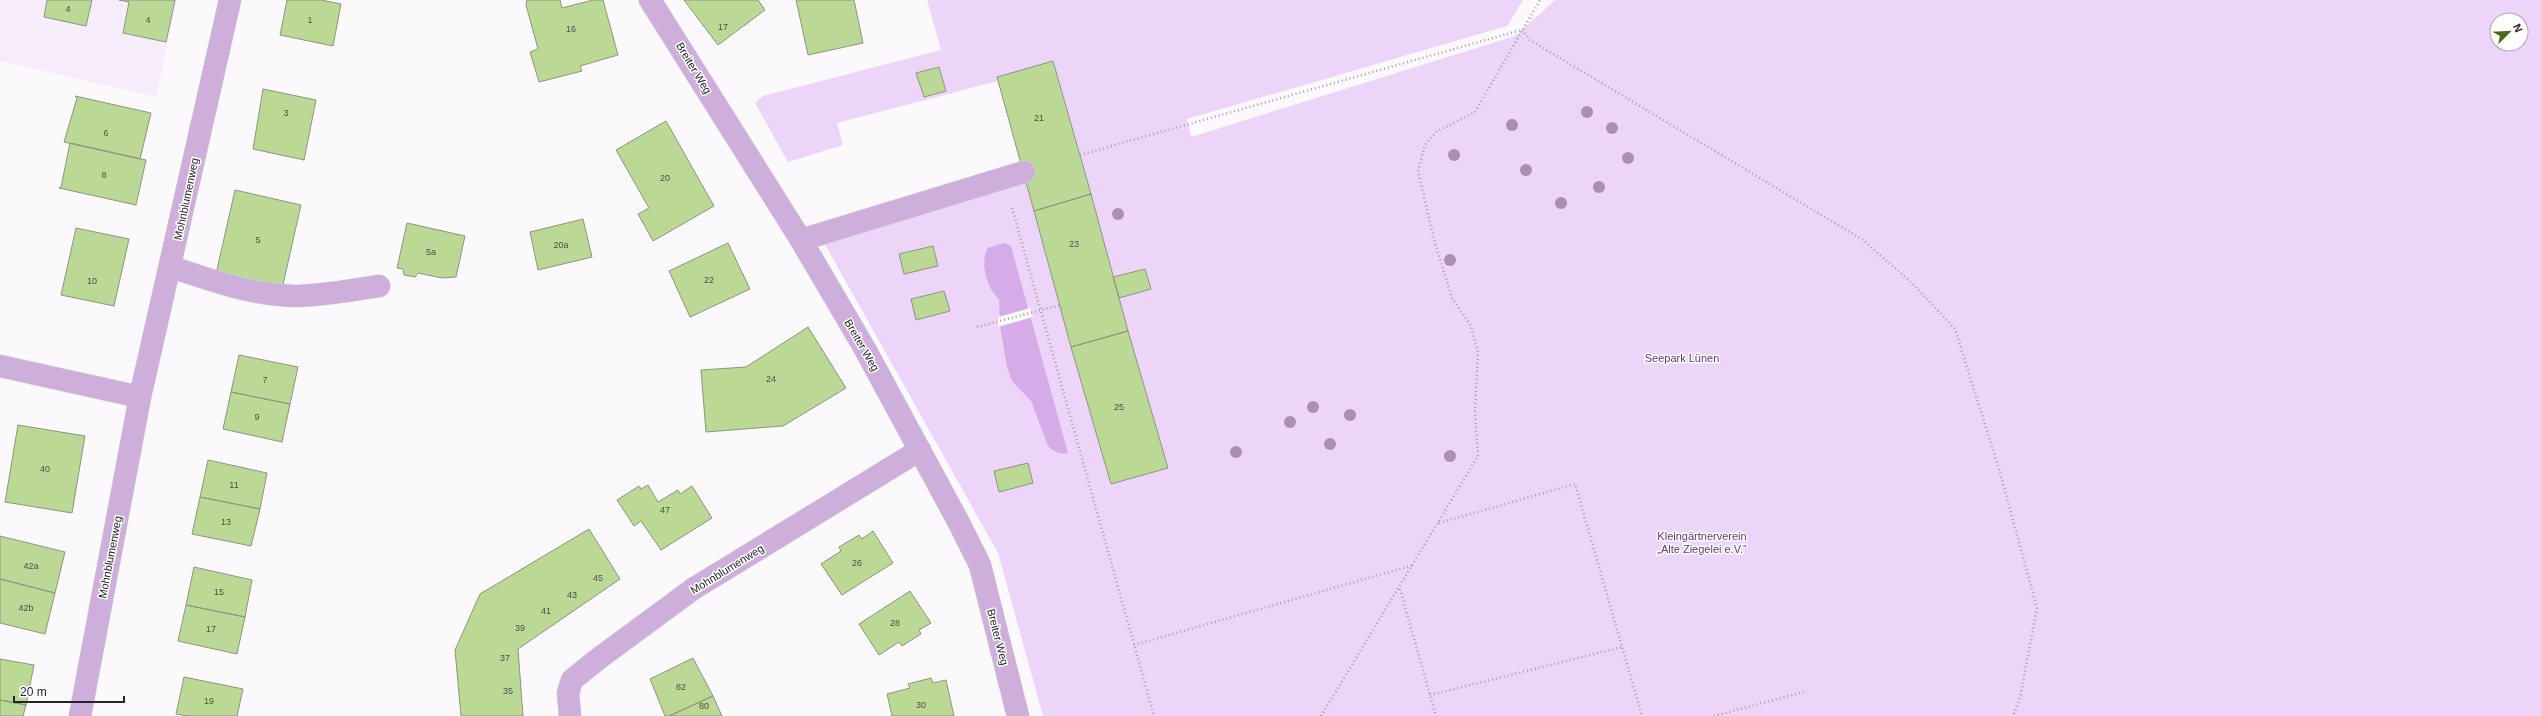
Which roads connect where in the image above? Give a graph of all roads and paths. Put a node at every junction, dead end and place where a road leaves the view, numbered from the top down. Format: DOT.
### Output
graph roads {
  1 [pos="230,0"];
  2 [pos="650,0"];
  3 [pos="1540,0"];
  4 [pos="1522,30"];
  5 [pos="1080,155"];
  6 [pos="1014,175"];
  7 [pos="801,240"];
  8 [pos="171,267"];
  9 [pos="379,286"];
  10 [pos="1060,305"];
  11 [pos="1040,310"];
  12 [pos="977,327"];
  13 [pos="0,366"];
  14 [pos="140,397"];
  15 [pos="920,450"];
  16 [pos="1438,523"];
  17 [pos="1414,565"];
  18 [pos="1400,588"];
  19 [pos="1134,645"];
  20 [pos="1622,647"];
  21 [pos="1808,690"];
  22 [pos="1430,695"];
  23 [pos="80,716"];
  24 [pos="570,716"];
  25 [pos="1018,716"];
  26 [pos="1154,716"];
  27 [pos="1321,716"];
  28 [pos="1436,716"];
  29 [pos="1642,716"];
  30 [pos="1714,716"];
  31 [pos="2013,716"];
  1 -- 8 [label="street, Mohnblumenweg"];
  2 -- 7 [label="street, Breiter Weg"];
  3 -- 4 [label="path"];
  4 -- 5 [label="path"];
  4 -- 16 [label="path"];
  4 -- 31 [label="path"];
  6 -- 7 [label="street"];
  6 -- 11 [label="path"];
  7 -- 15 [label="street, Breiter Weg"];
  8 -- 9 [label="street"];
  8 -- 14 [label="street, Mohnblumenweg"];
  10 -- 11 [label="path"];
  11 -- 12 [label="path"];
  11 -- 19 [label="path"];
  13 -- 14 [label="street"];
  14 -- 23 [label="street, Mohnblumenweg"];
  15 -- 24 [label="street, Mohnblumenweg"];
  15 -- 25 [label="street, Breiter Weg"];
  16 -- 17 [label="path"];
  16 -- 20 [label="path"];
  17 -- 18 [label="path"];
  17 -- 19 [label="path"];
  18 -- 22 [label="path"];
  18 -- 27 [label="path"];
  19 -- 26 [label="path"];
  20 -- 22 [label="path"];
  20 -- 29 [label="path"];
  21 -- 30 [label="path"];
  22 -- 28 [label="path"];
}
